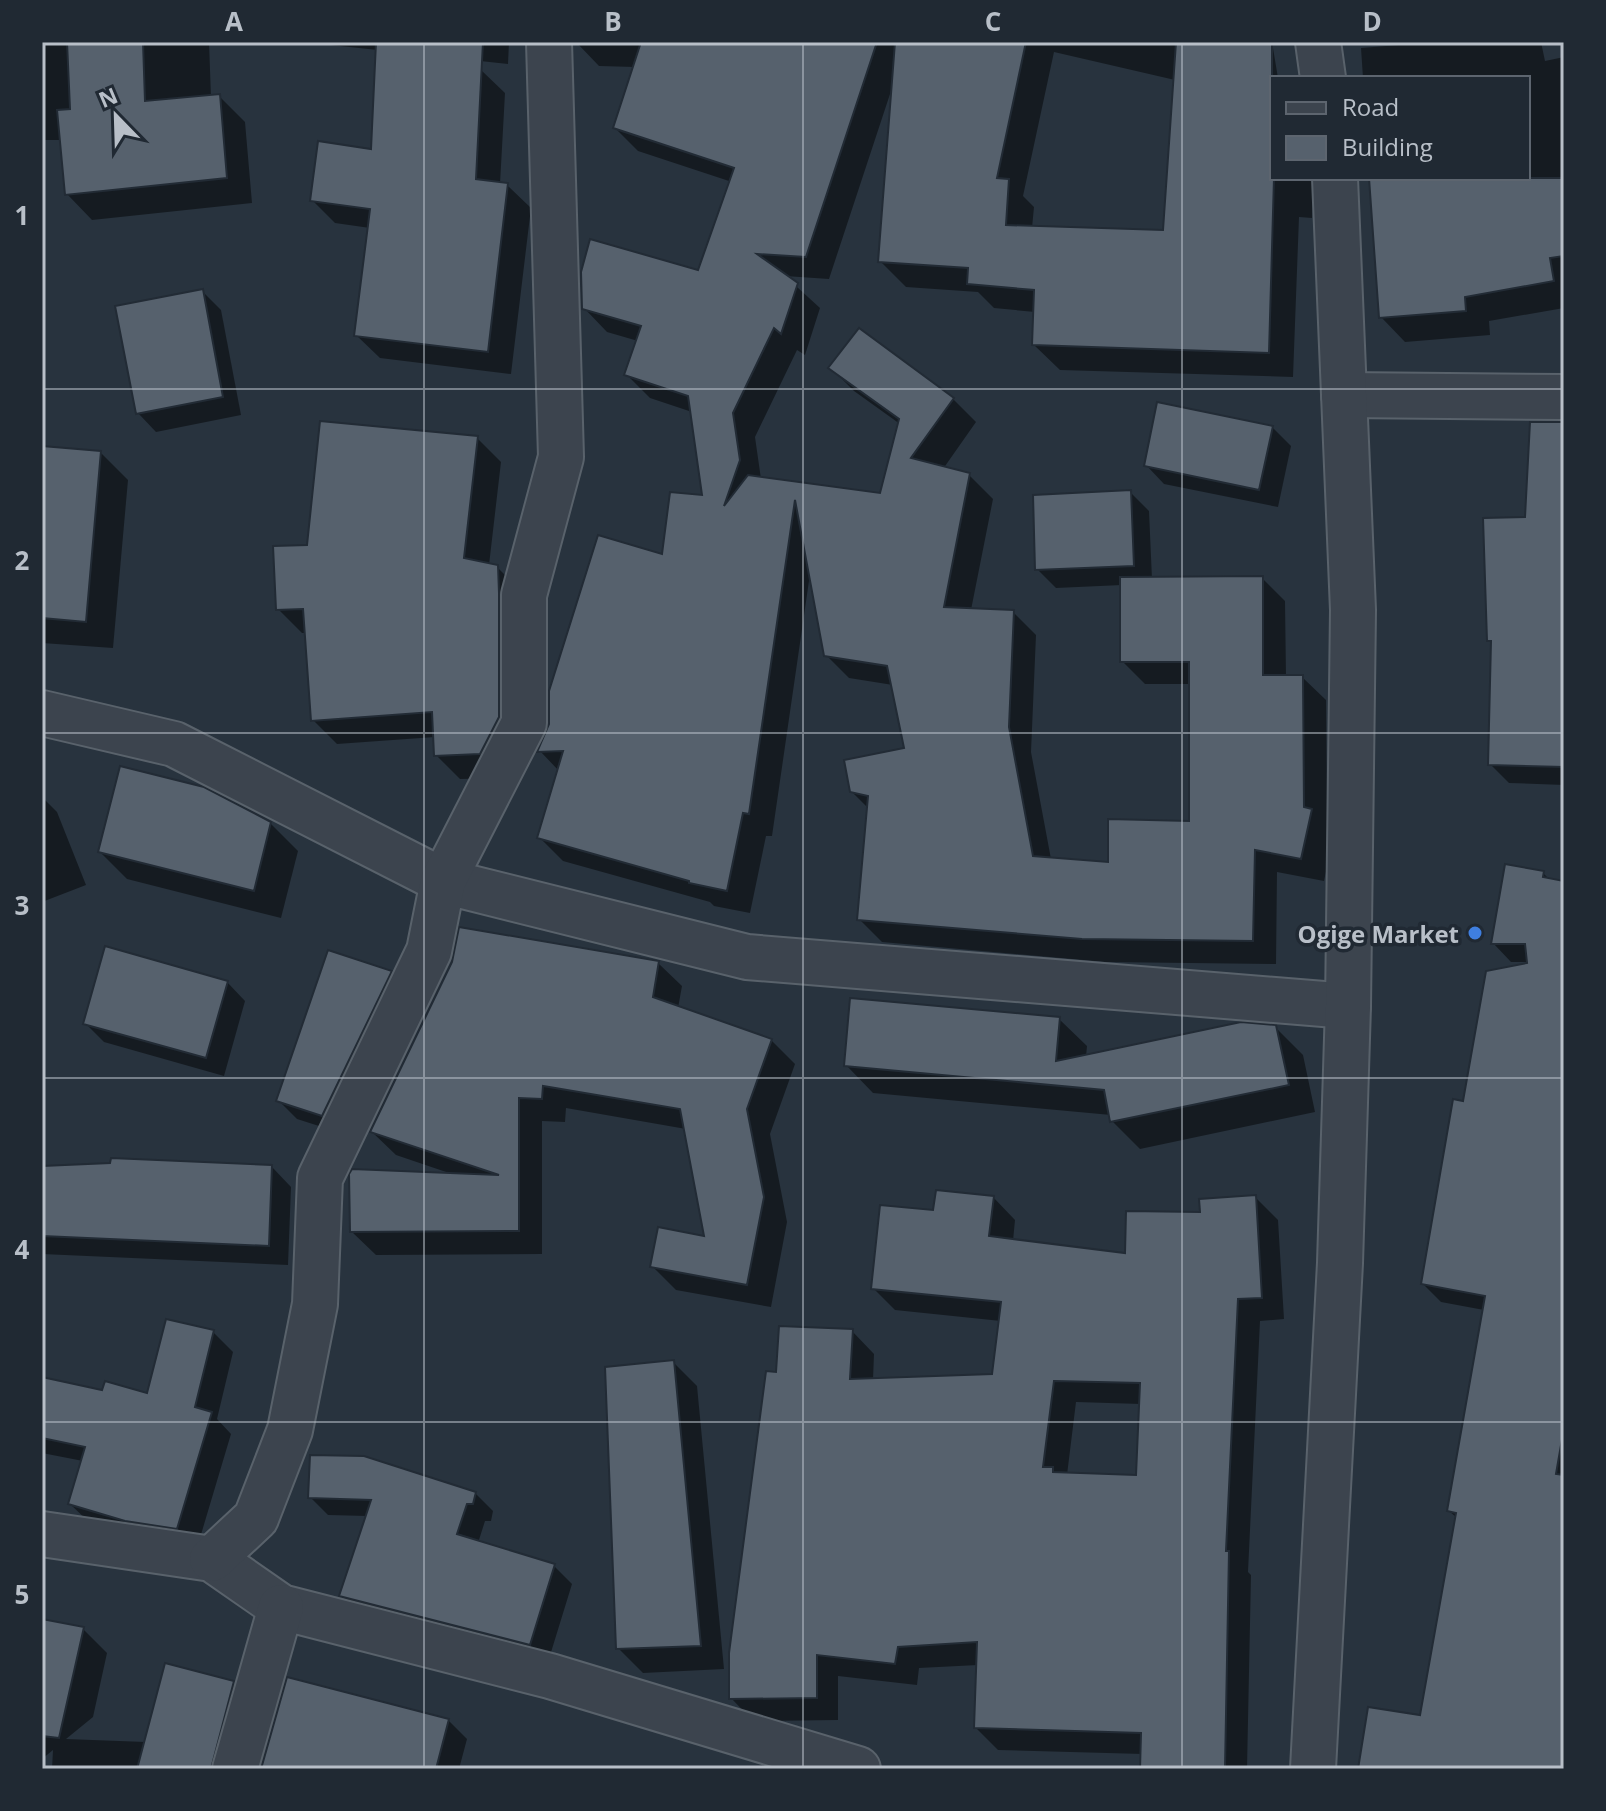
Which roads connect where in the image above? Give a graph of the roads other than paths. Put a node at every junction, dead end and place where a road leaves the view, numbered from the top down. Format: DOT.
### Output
graph roads {
  1 [pos="549,42"];
  2 [pos="1318,42"];
  3 [pos="1323,76"];
  4 [pos="1335,180"];
  5 [pos="1344,395"];
  6 [pos="1564,397"];
  7 [pos="42,713"];
  8 [pos="443,881"];
  9 [pos="1348,1006"];
  10 [pos="42,1534"];
  11 [pos="212,1559"];
  12 [pos="281,1607"];
  13 [pos="235,1769"];
  14 [pos="858,1769"];
  15 [pos="1313,1769"];
  1 -- 8 [label="street"];
  2 -- 3 [label="street"];
  4 -- 5 [label="street"];
  5 -- 6 [label="street"];
  5 -- 9 [label="street"];
  7 -- 8 [label="street"];
  8 -- 9 [label="street"];
  8 -- 11 [label="street"];
  9 -- 15 [label="street"];
  10 -- 11 [label="street"];
  11 -- 12 [label="street"];
  12 -- 13 [label="street"];
  12 -- 14 [label="street"];
}
